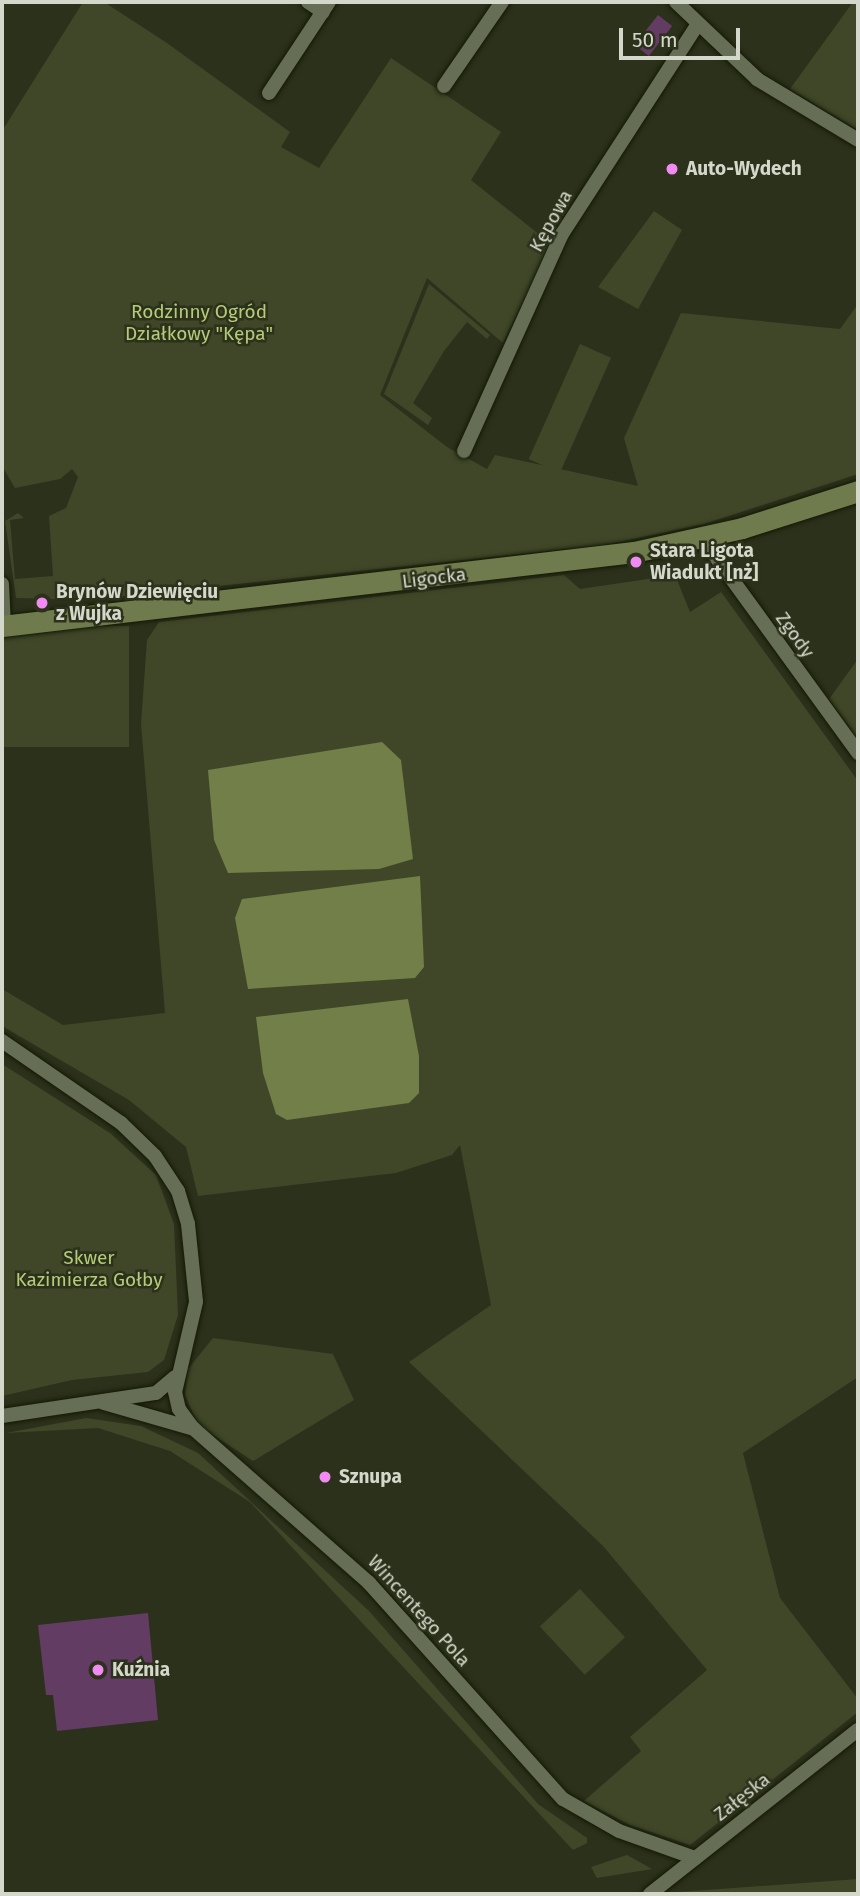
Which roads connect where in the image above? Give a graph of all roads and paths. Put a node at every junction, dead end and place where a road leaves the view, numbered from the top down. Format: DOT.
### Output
graph roads {
  1 [pos="308,2"];
  2 [pos="502,2"];
  3 [pos="676,2"];
  4 [pos="326,7"];
  5 [pos="698,24"];
  6 [pos="444,86"];
  7 [pos="269,93"];
  8 [pos="858,140"];
  9 [pos="464,451"];
  10 [pos="858,491"];
  11 [pos="702,538"];
  12 [pos="2,584"];
  13 [pos="3,626"];
  14 [pos="858,753"];
  15 [pos="2,1041"];
  16 [pos="175,1377"];
  17 [pos="104,1403"];
  18 [pos="2,1416"];
  19 [pos="194,1429"];
  20 [pos="858,1730"];
  21 [pos="695,1858"];
  22 [pos="650,1894"];
  1 -- 4 [label="street"];
  2 -- 6 [label="street"];
  3 -- 5 [label="street"];
  4 -- 7 [label="street"];
  5 -- 8 [label="street"];
  5 -- 9 [label="street, Kępowa"];
  10 -- 11 [label="street, Ligocka"];
  11 -- 13 [label="street, Ligocka"];
  11 -- 14 [label="street, Zgody"];
  12 -- 13 [label="street"];
  15 -- 16 [label="street"];
  16 -- 17 [label="street, Wincentego Pola"];
  16 -- 19 [label="street"];
  17 -- 18 [label="street, Wincentego Pola"];
  17 -- 19 [label="street, Wincentego Pola"];
  19 -- 21 [label="street, Wincentego Pola"];
  20 -- 21 [label="street, Załęska"];
  21 -- 22 [label="street, Załęska"];
}
